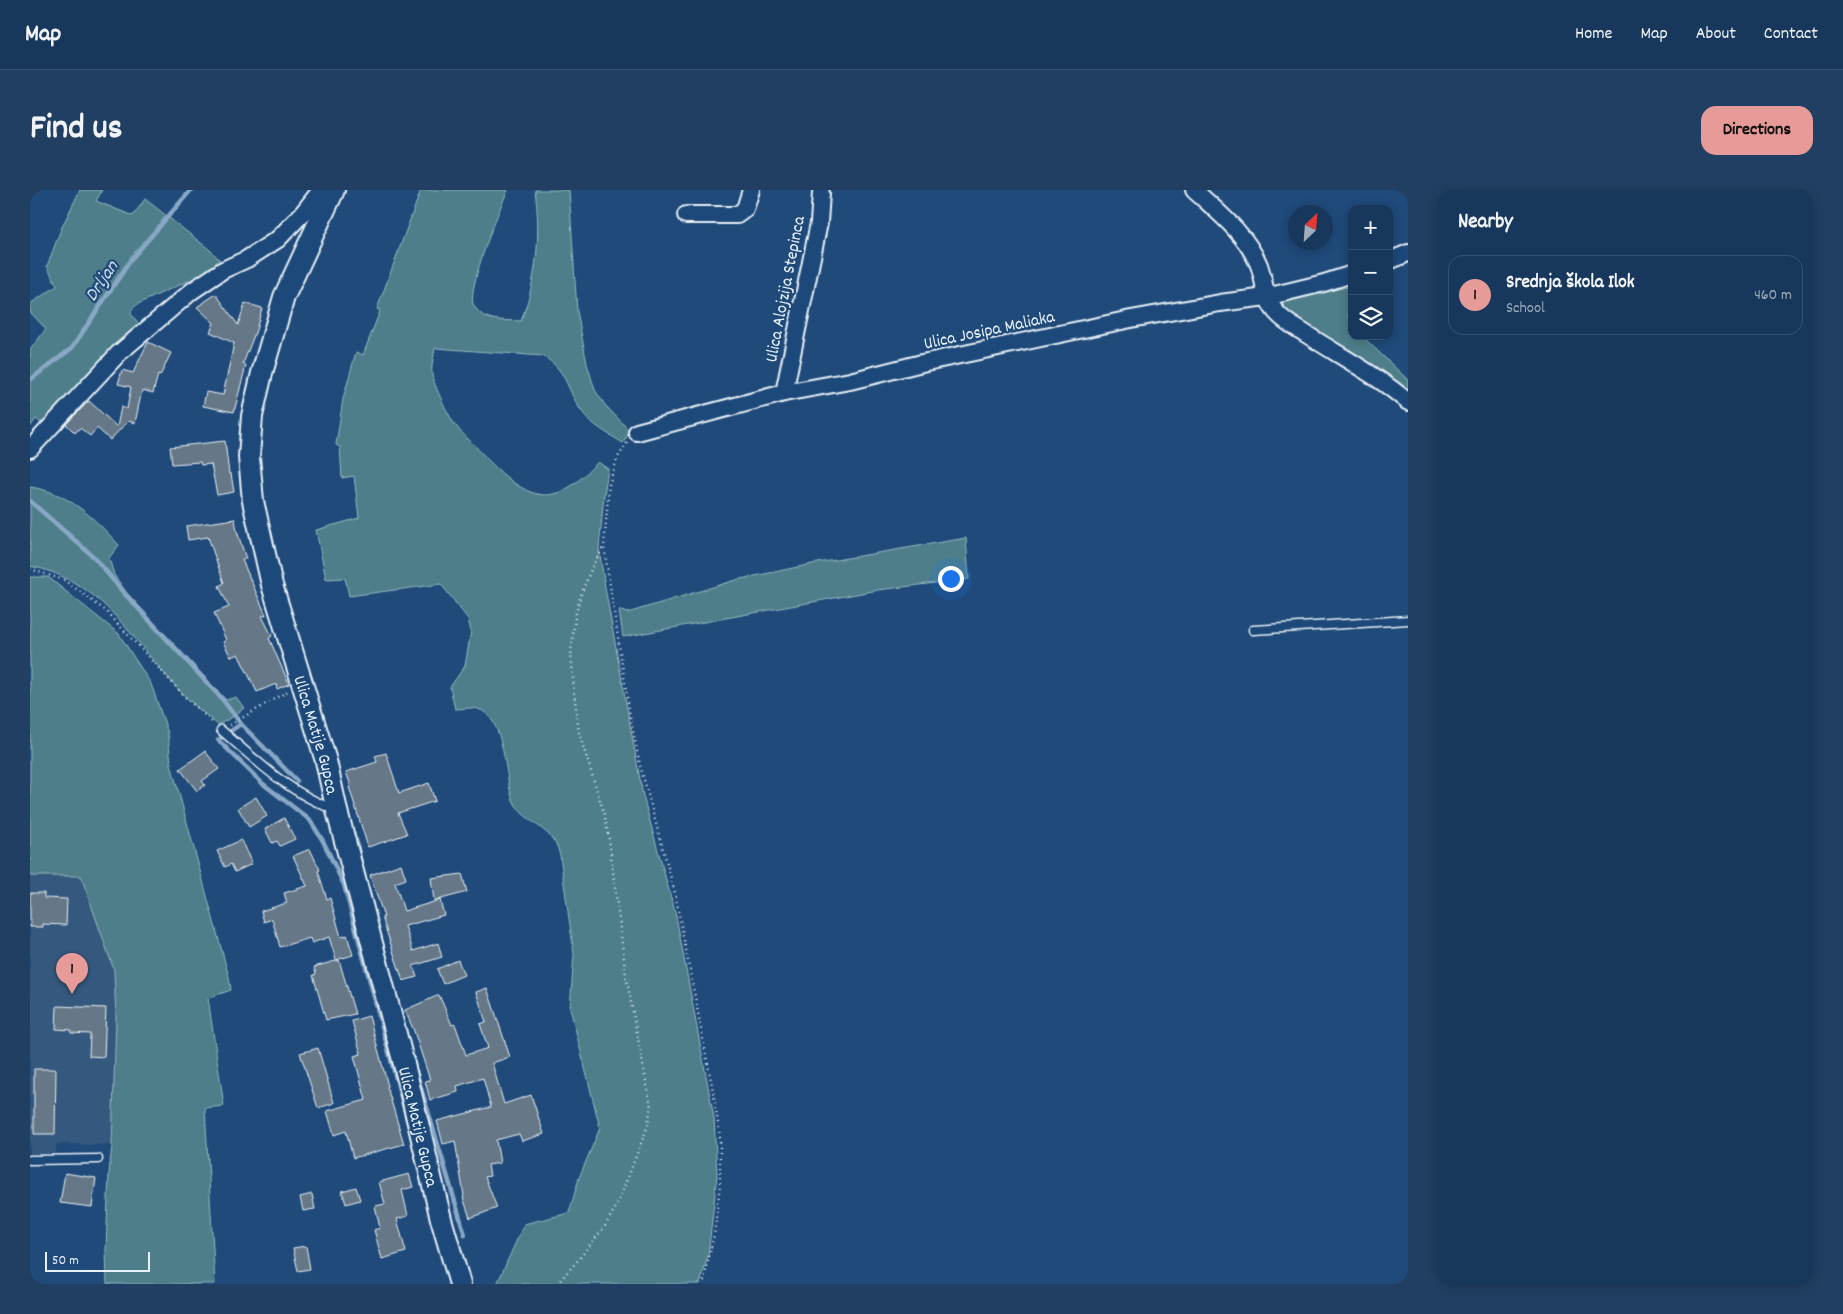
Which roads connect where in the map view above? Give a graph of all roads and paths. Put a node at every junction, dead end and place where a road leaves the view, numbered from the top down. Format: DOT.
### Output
graph roads {
  1 [pos="320,190"];
  2 [pos="334,190"];
  3 [pos="751,190"];
  4 [pos="1194,190"];
  5 [pos="819,191"];
  6 [pos="686,215"];
  7 [pos="1408,253"];
  8 [pos="1393,259"];
  9 [pos="1348,275"];
  10 [pos="1266,296"];
  11 [pos="784,393"];
  12 [pos="1408,402"];
  13 [pos="637,432"];
  14 [pos="30,449"];
  15 [pos="604,546"];
  16 [pos="30,569"];
  17 [pos="1408,620"];
  18 [pos="1253,630"];
  19 [pos="303,683"];
  20 [pos="236,721"];
  21 [pos="221,730"];
  22 [pos="336,811"];
  23 [pos="98,1159"];
  24 [pos="30,1160"];
  25 [pos="460,1284"];
  26 [pos="557,1284"];
  27 [pos="703,1284"];
  1 -- 14 [label="street"];
  2 -- 19 [label="street, Ulica Matije Gupca"];
  3 -- 6 [label="street"];
  4 -- 10 [label="street"];
  5 -- 11 [label="street, Ulica Alojzija Stepinca"];
  7 -- 8 [label="street"];
  9 -- 10 [label="street, Ulica Josipa Maliaka"];
  10 -- 11 [label="street, Ulica Josipa Maliaka"];
  10 -- 12 [label="street"];
  11 -- 13 [label="street, Ulica Josipa Maliaka"];
  13 -- 15 [label="path"];
  15 -- 26 [label="path"];
  15 -- 27 [label="path"];
  16 -- 21 [label="path"];
  17 -- 18 [label="lane"];
  19 -- 20 [label="path"];
  19 -- 22 [label="street, Ulica Matije Gupca"];
  21 -- 22 [label="lane"];
  22 -- 25 [label="street, Ulica Matije Gupca"];
  23 -- 24 [label="lane"];
}
